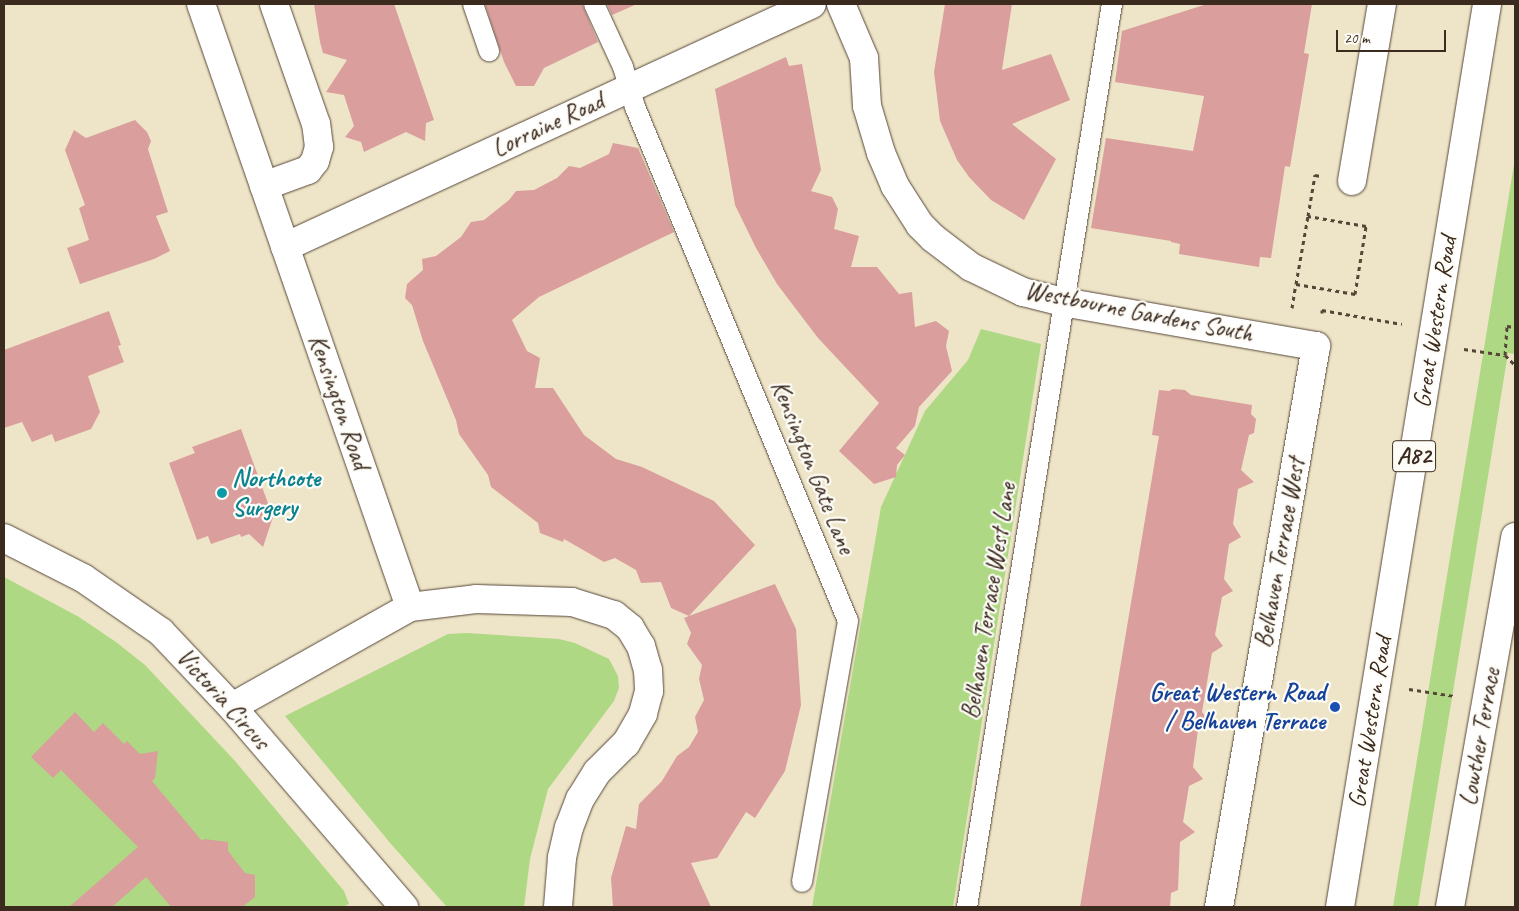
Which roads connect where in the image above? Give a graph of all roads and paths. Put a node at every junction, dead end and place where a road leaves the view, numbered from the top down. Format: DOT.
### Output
graph roads {
  1 [pos="201,4"];
  2 [pos="274,4"];
  3 [pos="473,4"];
  4 [pos="594,4"];
  5 [pos="812,4"];
  6 [pos="841,4"];
  7 [pos="1112,4"];
  8 [pos="1382,4"];
  9 [pos="1487,4"];
  10 [pos="490,51"];
  11 [pos="629,87"];
  12 [pos="1352,181"];
  13 [pos="264,186"];
  14 [pos="1308,216"];
  15 [pos="285,247"];
  16 [pos="1296,284"];
  17 [pos="1063,302"];
  18 [pos="1515,327"];
  19 [pos="1433,337"];
  20 [pos="1287,341"];
  21 [pos="1316,346"];
  22 [pos="1505,355"];
  23 [pos="1515,365"];
  24 [pos="1515,537"];
  25 [pos="4,538"];
  26 [pos="410,607"];
  27 [pos="1505,652"];
  28 [pos="1377,683"];
  29 [pos="1486,702"];
  30 [pos="232,707"];
  31 [pos="802,882"];
  32 [pos="404,907"];
  33 [pos="558,907"];
  34 [pos="967,907"];
  35 [pos="1219,907"];
  36 [pos="1340,907"];
  37 [pos="1450,907"];
  1 -- 13 [label="street, Kensington Road"];
  2 -- 13 [label="street"];
  3 -- 10 [label="lane"];
  4 -- 11 [label="lane, Kensington Gate Lane"];
  5 -- 11 [label="street, Lorraine Road"];
  6 -- 17 [label="street, Westbourne Gardens South"];
  7 -- 17 [label="lane, Belhaven Terrace West Lane"];
  8 -- 12 [label="street"];
  9 -- 19 [label="street, Great Western Road / A82"];
  11 -- 15 [label="street, Lorraine Road"];
  11 -- 31 [label="lane, Kensington Gate Lane"];
  12 -- 14 [label="path"];
  13 -- 15 [label="street, Kensington Road"];
  14 -- 16 [label="path"];
  14 -- 16 [label="path"];
  15 -- 26 [label="street, Kensington Road"];
  16 -- 20 [label="path"];
  17 -- 20 [label="street, Westbourne Gardens South"];
  17 -- 34 [label="lane, Belhaven Terrace West Lane"];
  18 -- 22 [label="path"];
  19 -- 21 [label="path"];
  19 -- 22 [label="path"];
  19 -- 28 [label="street, Great Western Road / A82"];
  20 -- 21 [label="street, Westbourne Gardens South"];
  21 -- 35 [label="street, Belhaven Terrace West"];
  22 -- 23 [label="path"];
  24 -- 27 [label="street, Lowther Terrace"];
  25 -- 30 [label="street, Victoria Circus"];
  26 -- 30 [label="street"];
  26 -- 33 [label="street"];
  27 -- 29 [label="street, Lowther Terrace"];
  28 -- 29 [label="path"];
  28 -- 36 [label="street, Great Western Road / A82"];
  29 -- 37 [label="street, Lowther Terrace"];
  30 -- 32 [label="street, Victoria Circus"];
}
